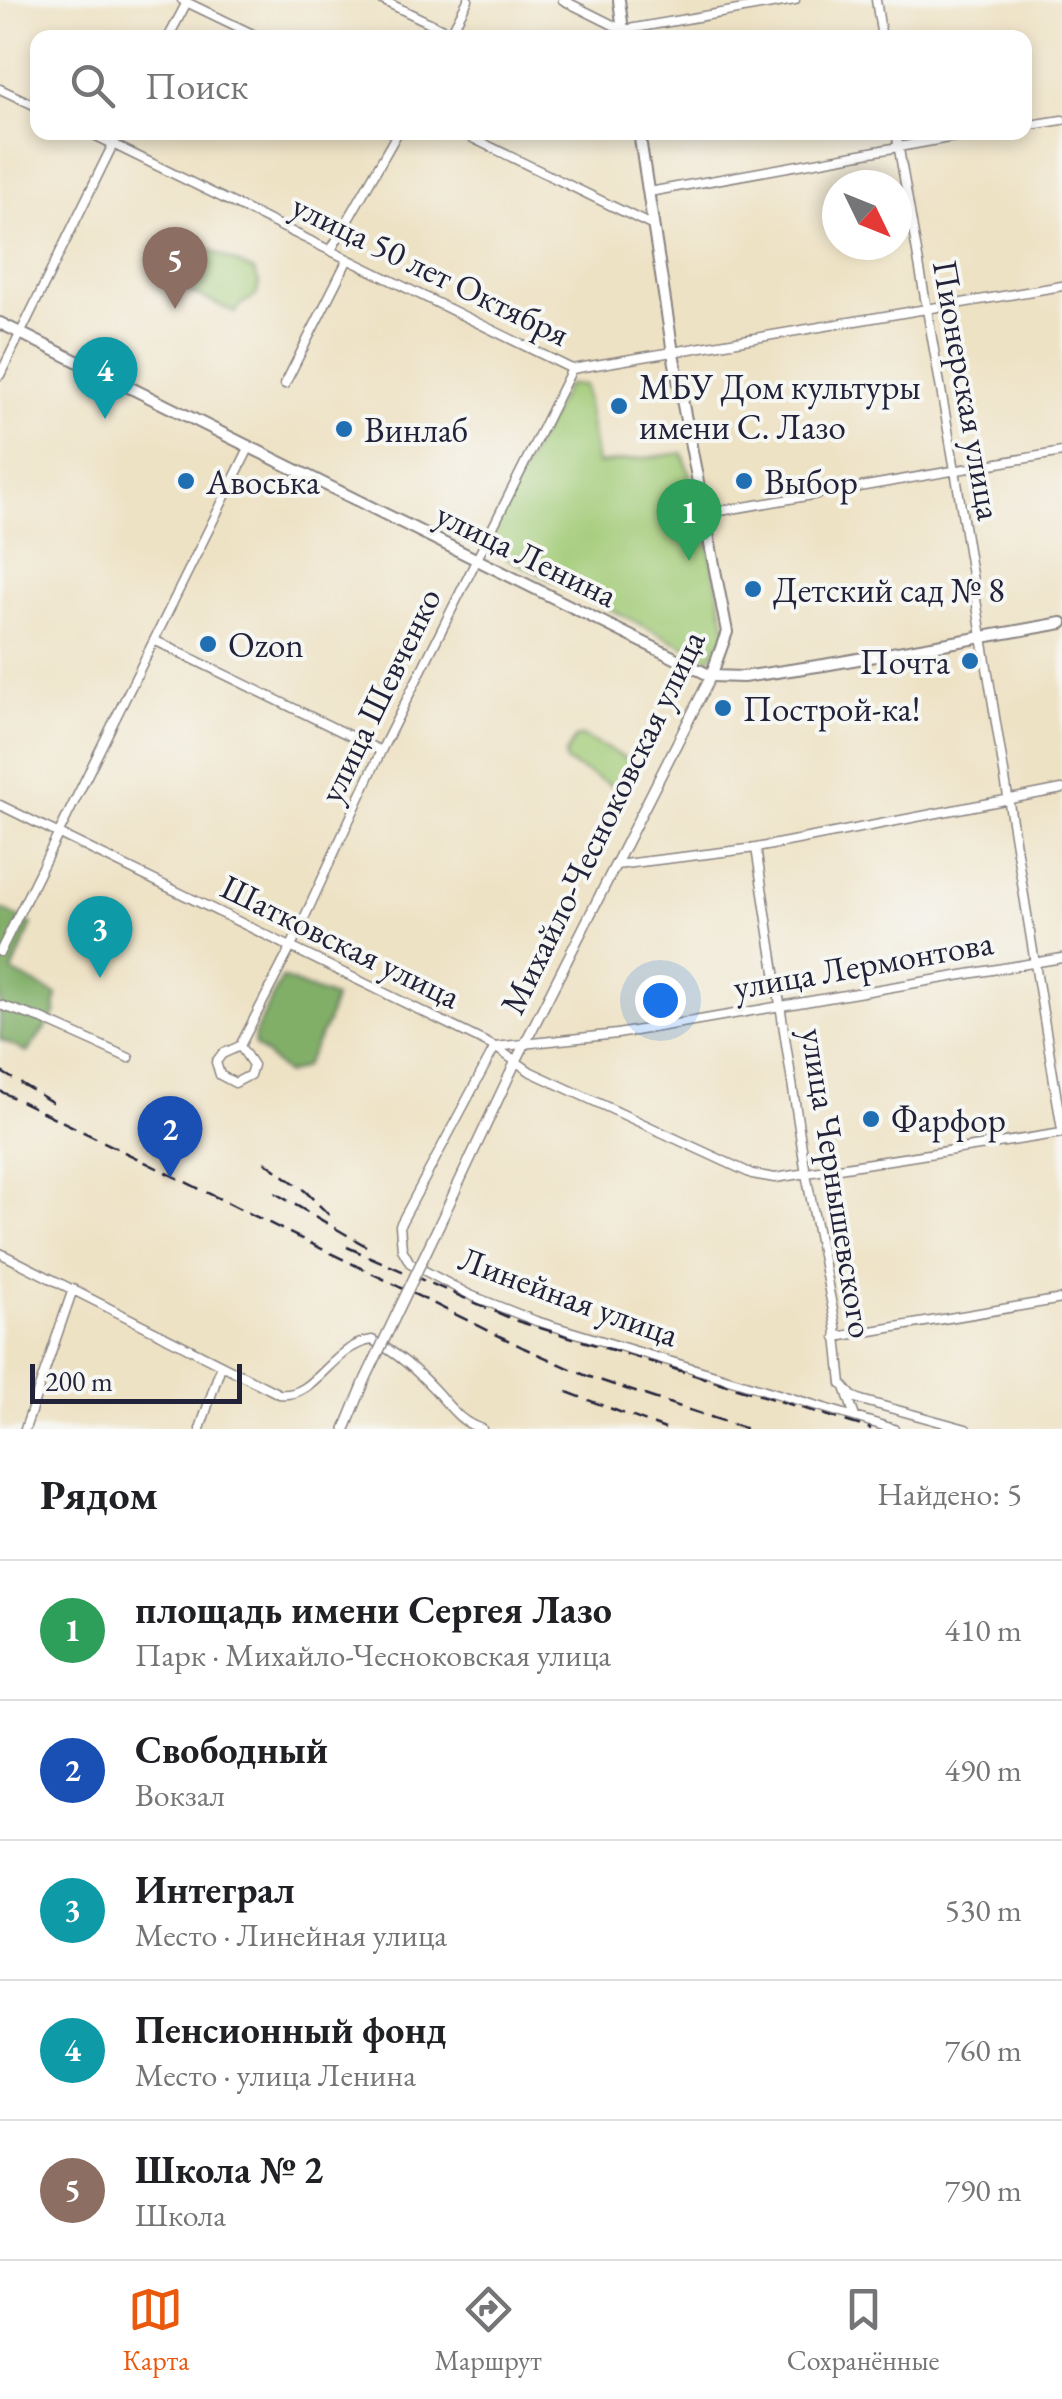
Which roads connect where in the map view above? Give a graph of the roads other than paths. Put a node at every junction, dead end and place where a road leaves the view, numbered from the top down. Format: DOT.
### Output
graph roads {
  1 [pos="382,0"];
  2 [pos="468,0"];
  3 [pos="562,0"];
  4 [pos="619,0"];
  5 [pos="795,0"];
  6 [pos="876,0"];
  7 [pos="185,1"];
  8 [pos="172,30"];
  9 [pos="245,30"];
  10 [pos="440,30"];
  11 [pos="453,30"];
  12 [pos="617,30"];
  13 [pos="623,30"];
  14 [pos="644,30"];
  15 [pos="881,30"];
  16 [pos="0,89"];
  17 [pos="30,104"];
  18 [pos="1062,120"];
  19 [pos="1032,125"];
  20 [pos="104,140"];
  21 [pos="114,140"];
  22 [pos="394,140"];
  23 [pos="477,140"];
  24 [pos="641,140"];
  25 [pos="897,140"];
  26 [pos="934,140"];
  27 [pos="112,144"];
  28 [pos="898,146"];
  29 [pos="649,192"];
  30 [pos="654,226"];
  31 [pos="332,250"];
  32 [pos="348,259"];
  33 [pos="1062,286"];
  34 [pos="926,310"];
  35 [pos="0,323"];
  36 [pos="20,333"];
  37 [pos="674,353"];
  38 [pos="572,369"];
  39 [pos="0,375"];
  40 [pos="285,384"];
  41 [pos="249,448"];
  42 [pos="1062,452"];
  43 [pos="955,470"];
  44 [pos="703,514"];
  45 [pos="476,560"];
  46 [pos="1062,623"];
  47 [pos="980,637"];
  48 [pos="154,640"];
  49 [pos="711,676"];
  50 [pos="381,751"];
  51 [pos="1062,789"];
  52 [pos="1009,798"];
  53 [pos="0,805"];
  54 [pos="60,836"];
  55 [pos="756,848"];
  56 [pos="616,865"];
  57 [pos="290,948"];
  58 [pos="0,952"];
  59 [pos="1062,958"];
  60 [pos="1037,962"];
  61 [pos="0,1005"];
  62 [pos="781,1005"];
  63 [pos="527,1042"];
  64 [pos="240,1046"];
  65 [pos="495,1047"];
  66 [pos="129,1058"];
  67 [pos="516,1061"];
  68 [pos="1062,1131"];
  69 [pos="806,1174"];
  70 [pos="0,1254"];
  71 [pos="73,1289"];
  72 [pos="1062,1300"];
  73 [pos="836,1337"];
  74 [pos="221,1366"];
  75 [pos="846,1390"];
  76 [pos="829,1410"];
  77 [pos="856,1417"];
  78 [pos="24,1429"];
  79 [pos="200,1429"];
  80 [pos="345,1429"];
  81 [pos="482,1429"];
  82 [pos="894,1429"];
  83 [pos="966,1429"];
  1 -- 10 [label="street"];
  2 -- 11 [label="street"];
  3 -- 12 [label="street"];
  4 -- 13 [label="main road"];
  5 -- 14 [label="street"];
  6 -- 15 [label="street"];
  7 -- 8 [label="street"];
  7 -- 9 [label="street"];
  16 -- 17 [label="street"];
  18 -- 19 [label="street"];
  20 -- 27 [label="street, улица 50 лет Октября"];
  21 -- 27 [label="street"];
  22 -- 31 [label="street"];
  23 -- 30 [label="street"];
  24 -- 29 [label="main road, Михайло-Чесноковская улица"];
  25 -- 28 [label="street, Пионерская улица"];
  26 -- 28 [label="street"];
  27 -- 31 [label="street, улица 50 лет Октября"];
  27 -- 36 [label="street"];
  28 -- 29 [label="street"];
  28 -- 34 [label="street, Пионерская улица"];
  29 -- 30 [label="main road, Михайло-Чесноковская улица"];
  30 -- 37 [label="main road, Михайло-Чесноковская улица"];
  31 -- 32 [label="street, улица 50 лет Октября"];
  32 -- 38 [label="street, улица 50 лет Октября"];
  32 -- 40 [label="street"];
  33 -- 34 [label="street, улица 50 лет Октября"];
  34 -- 37 [label="street, улица 50 лет Октября"];
  34 -- 43 [label="street, Пионерская улица"];
  35 -- 36 [label="main road, улица Ленина"];
  36 -- 39 [label="street"];
  36 -- 41 [label="main road, улица Ленина"];
  37 -- 38 [label="street, улица 50 лет Октября"];
  37 -- 44 [label="main road, Михайло-Чесноковская улица"];
  38 -- 45 [label="street, улица Шевченко"];
  41 -- 45 [label="main road, улица Ленина"];
  41 -- 48 [label="street"];
  42 -- 43 [label="street"];
  43 -- 44 [label="street"];
  43 -- 47 [label="street, Пионерская улица"];
  44 -- 49 [label="main road, Михайло-Чесноковская улица"];
  45 -- 49 [label="main road, улица Ленина"];
  45 -- 50 [label="street, улица Шевченко"];
  46 -- 47 [label="main road, улица Ленина"];
  47 -- 49 [label="main road, улица Ленина"];
  47 -- 52 [label="street, Пионерская улица"];
  48 -- 50 [label="street"];
  48 -- 54 [label="street"];
  49 -- 56 [label="street, Михайло-Чесноковская улица"];
  50 -- 57 [label="street, улица Шевченко"];
  51 -- 52 [label="street"];
  52 -- 55 [label="street"];
  52 -- 60 [label="street, Пионерская улица"];
  53 -- 54 [label="street, Шатковская улица"];
  54 -- 57 [label="street, Шатковская улица"];
  54 -- 58 [label="street"];
  55 -- 56 [label="street"];
  55 -- 62 [label="street, улица Чернышевского"];
  56 -- 63 [label="street, Михайло-Чесноковская улица"];
  57 -- 64 [label="street, улица Шевченко"];
  57 -- 65 [label="street, Шатковская улица"];
  59 -- 60 [label="street, улица Лермонтова"];
  60 -- 62 [label="street, улица Лермонтова"];
  60 -- 68 [label="street, Пионерская улица"];
  61 -- 66 [label="street"];
  62 -- 63 [label="street, улица Лермонтова"];
  62 -- 69 [label="street, улица Чернышевского"];
  63 -- 65 [label="street, улица Лермонтова"];
  63 -- 67 [label="street, Михайло-Чесноковская улица"];
  64 -- 64 [label="street, улица Шевченко"];
  65 -- 67 [label="street, Шатковская улица"];
  65 -- 76 [label="street, Линейная улица"];
  67 -- 69 [label="street, Шатковская улица"];
  67 -- 80 [label="street, Михайло-Чесноковская улица, bridge"];
  68 -- 69 [label="street, Шатковская улица"];
  69 -- 73 [label="street, улица Чернышевского"];
  70 -- 71 [label="street"];
  71 -- 74 [label="street"];
  71 -- 78 [label="street"];
  72 -- 73 [label="street"];
  73 -- 75 [label="street, улица Чернышевского"];
  74 -- 79 [label="street"];
  74 -- 81 [label="street"];
  75 -- 76 [label="street"];
  75 -- 77 [label="street"];
  75 -- 83 [label="street, улица Чернышевского"];
  76 -- 77 [label="street, Линейная улица"];
  77 -- 82 [label="street, Линейная улица"];
}
